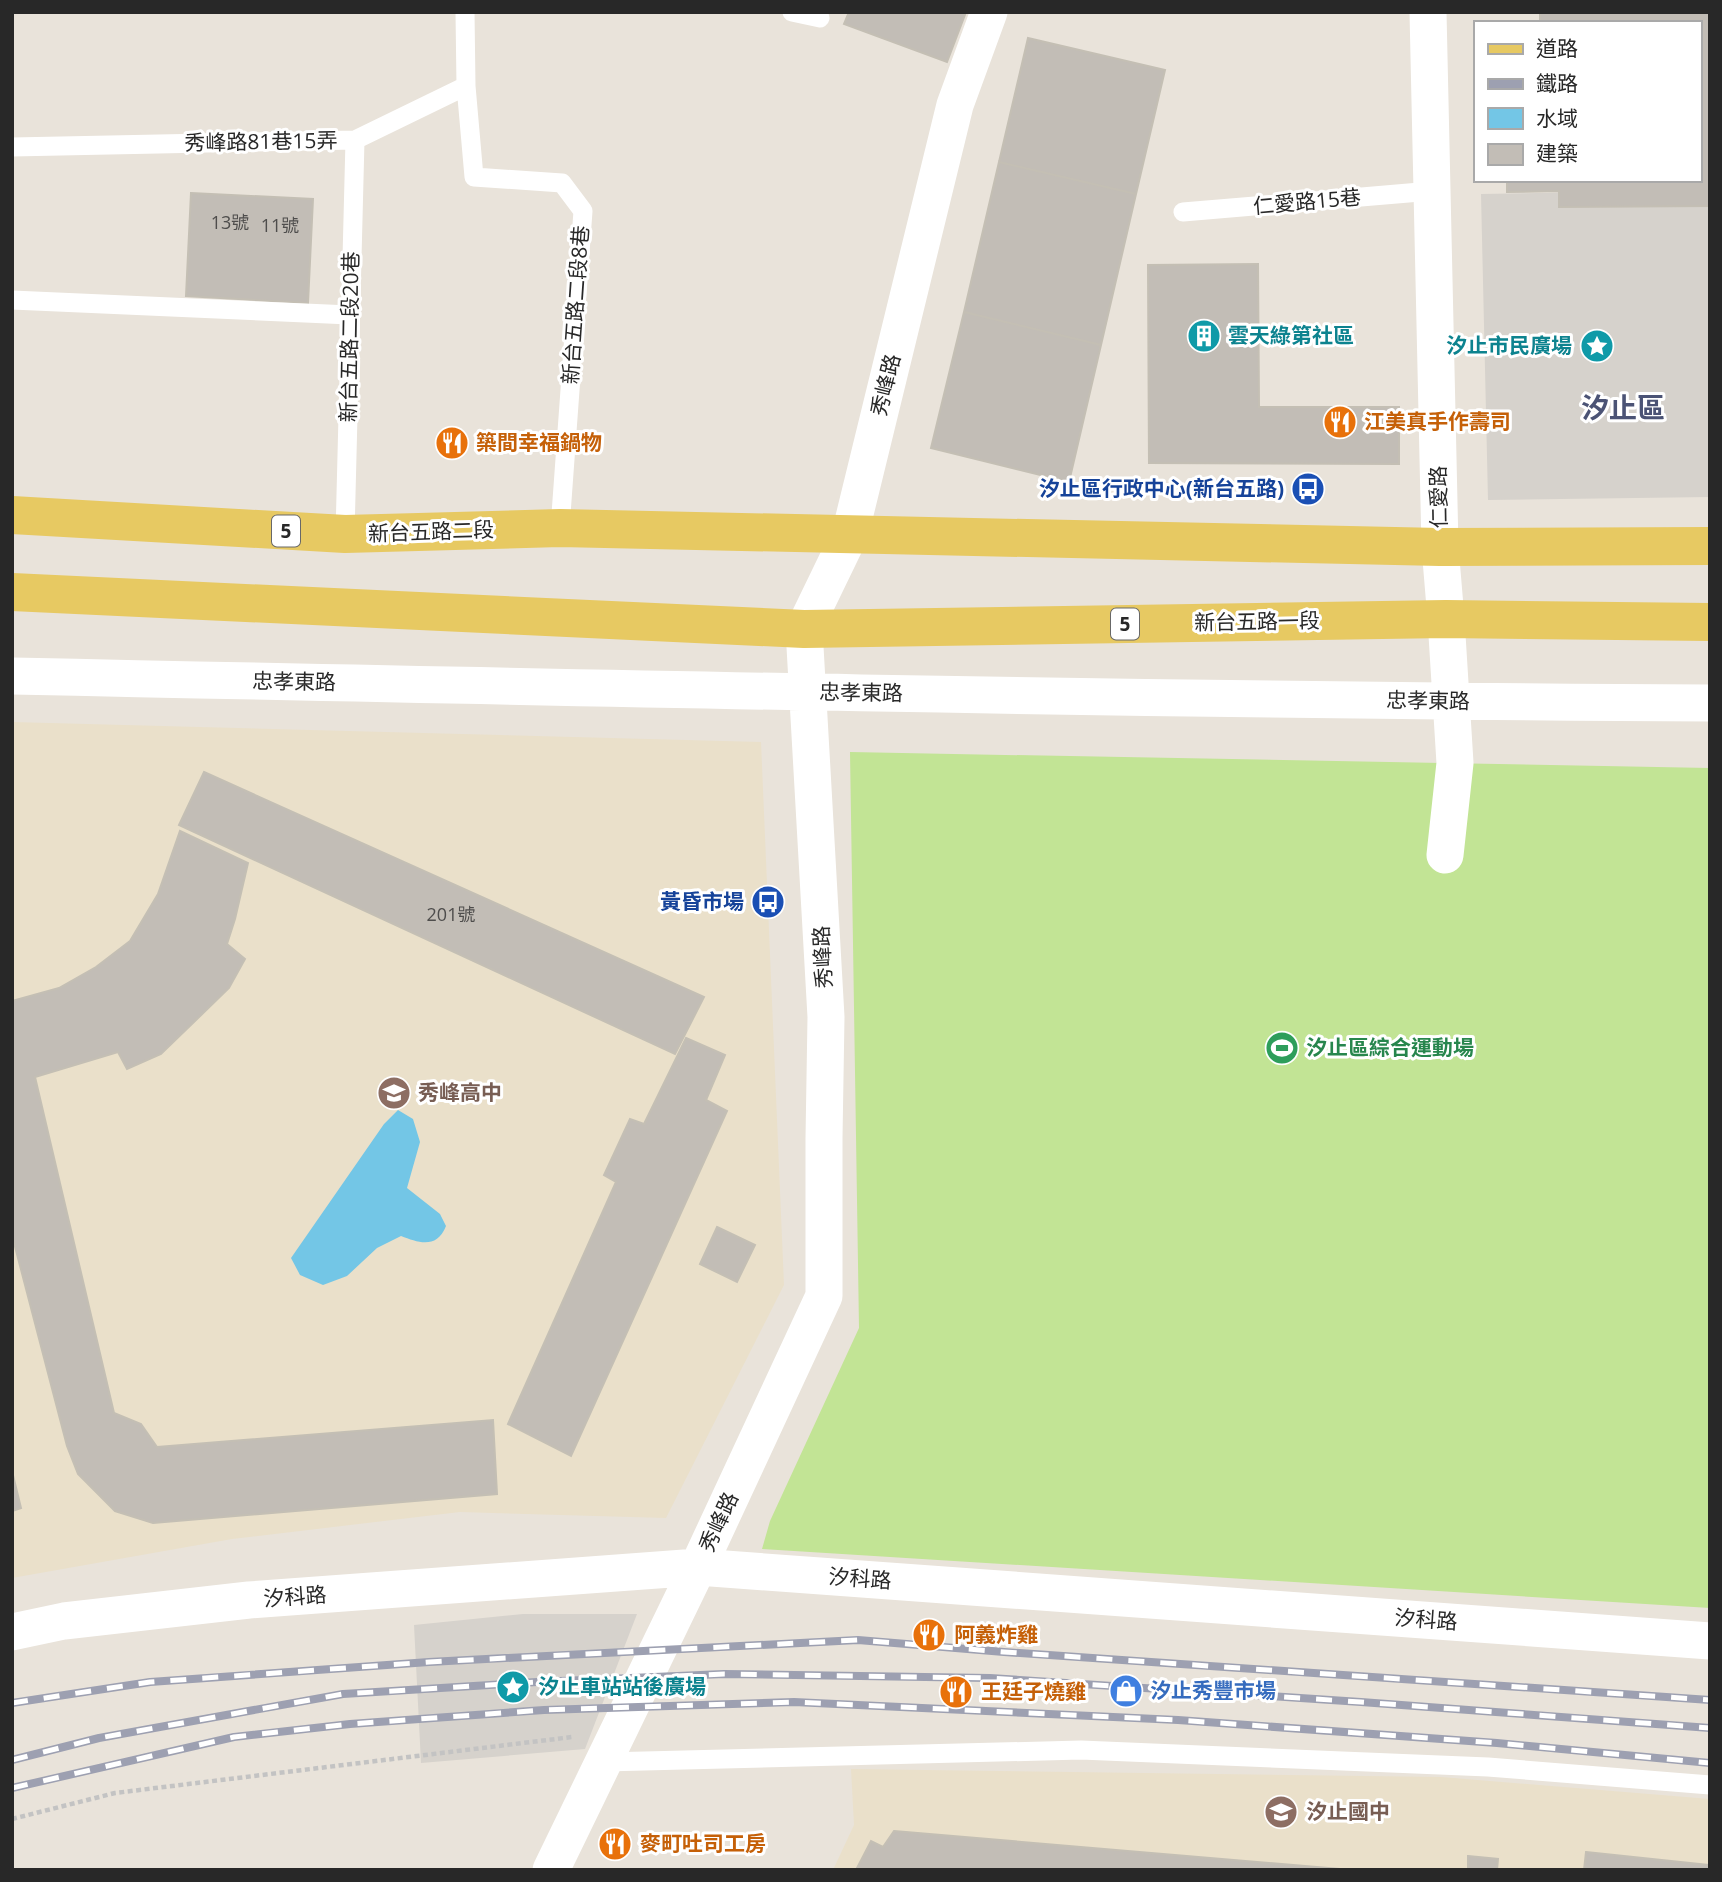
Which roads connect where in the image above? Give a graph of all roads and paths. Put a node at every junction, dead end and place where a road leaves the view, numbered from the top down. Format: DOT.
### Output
graph roads {
  1 [pos="465,12"];
  2 [pos="792,12"];
  3 [pos="989,12"];
  4 [pos="1428,12"];
  5 [pos="820,18"];
  6 [pos="466,86"];
  7 [pos="355,140"];
  8 [pos="12,147"];
  9 [pos="1432,191"];
  10 [pos="1183,212"];
  11 [pos="12,300"];
  12 [pos="351,315"];
  13 [pos="12,515"];
  14 [pos="560,528"];
  15 [pos="345,534"];
  16 [pos="849,534"];
  17 [pos="1710,546"];
  18 [pos="1440,547"];
  19 [pos="12,592"];
  20 [pos="1446,619"];
  21 [pos="1710,622"];
  22 [pos="804,629"];
  23 [pos="12,676"];
  24 [pos="808,692"];
  25 [pos="1452,702"];
  26 [pos="1710,703"];
  27 [pos="1445,855"];
  28 [pos="698,1567"];
  29 [pos="12,1632"];
  30 [pos="1710,1641"];
  31 [pos="611,1747"];
  32 [pos="1710,1785"];
  33 [pos="12,1819"];
  34 [pos="551,1870"];
  1 -- 6 [label="lane"];
  2 -- 5 [label="lane"];
  3 -- 16 [label="street, 秀峰路"];
  4 -- 9 [label="street, 仁愛路"];
  6 -- 7 [label="lane, 秀峰路81巷15弄"];
  6 -- 14 [label="lane, 新台五路二段8巷"];
  7 -- 8 [label="lane, 秀峰路81巷15弄"];
  7 -- 12 [label="lane, 新台五路二段20巷"];
  9 -- 10 [label="lane, 仁愛路15巷"];
  9 -- 18 [label="street, 仁愛路"];
  11 -- 12 [label="lane"];
  12 -- 15 [label="lane, 新台五路二段20巷"];
  13 -- 15 [label="main road, 新台五路二段 / 5"];
  14 -- 15 [label="main road, 新台五路二段 / 5"];
  14 -- 16 [label="main road, 新台五路二段 / 5"];
  16 -- 18 [label="main road, 5"];
  16 -- 22 [label="street, 秀峰路"];
  17 -- 18 [label="main road, 5"];
  18 -- 20 [label="street, 仁愛路"];
  19 -- 22 [label="main road, 5"];
  20 -- 21 [label="main road, 新台五路一段 / 5"];
  20 -- 22 [label="main road, 新台五路一段 / 5"];
  20 -- 25 [label="street, 仁愛路"];
  22 -- 24 [label="street, 秀峰路"];
  23 -- 24 [label="street, 忠孝東路"];
  24 -- 25 [label="street, 忠孝東路"];
  24 -- 28 [label="street, 秀峰路"];
  25 -- 26 [label="street, 忠孝東路"];
  25 -- 27 [label="street, 仁愛路"];
  28 -- 29 [label="street, 汐科路"];
  28 -- 30 [label="street, 汐科路"];
  28 -- 31 [label="street, 秀峰路"];
  31 -- 32 [label="lane"];
  31 -- 33 [label="path"];
  31 -- 34 [label="street, 秀峰路"];
}
